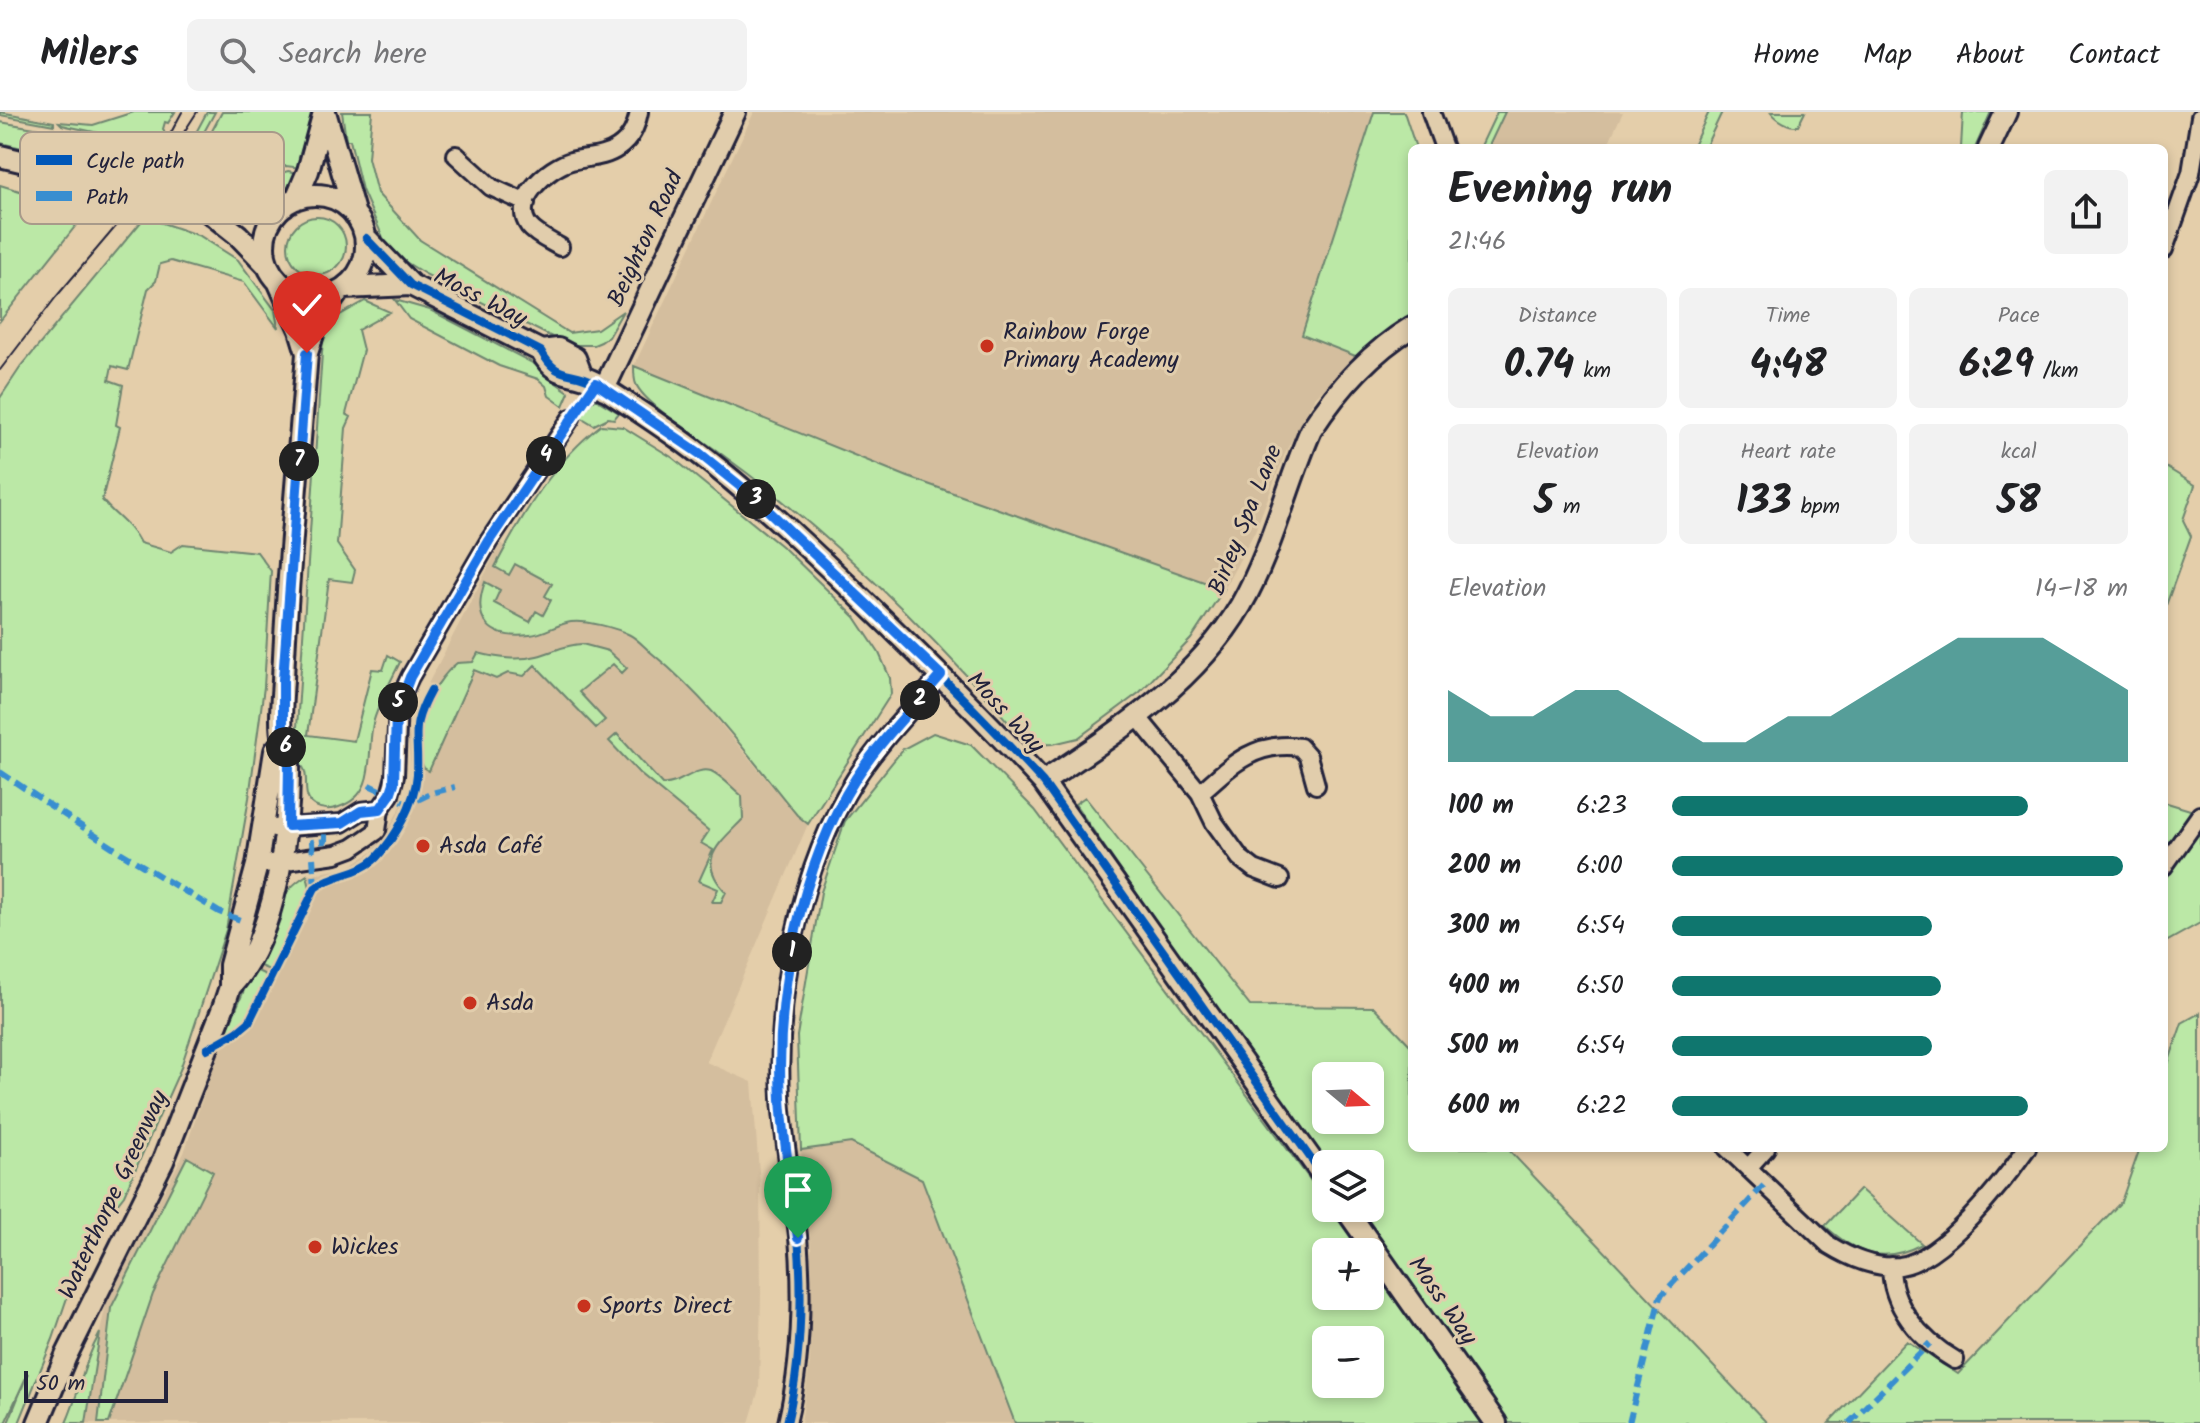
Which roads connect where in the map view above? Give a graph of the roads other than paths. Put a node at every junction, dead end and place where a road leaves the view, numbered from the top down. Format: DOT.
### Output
graph roads {
  1 [pos="325,112"];
  2 [pos="639,112"];
  3 [pos="735,112"];
  4 [pos="1431,112"];
  5 [pos="2006,112"];
  6 [pos="2200,117"];
  7 [pos="1443,144"];
  8 [pos="1991,144"];
  9 [pos="456,155"];
  10 [pos="0,156"];
  11 [pos="20,161"];
  12 [pos="284,202"];
  13 [pos="290,202"];
  14 [pos="526,203"];
  15 [pos="284,209"];
  16 [pos="355,215"];
  17 [pos="224,224"];
  18 [pos="271,224"];
  19 [pos="366,238"];
  20 [pos="2168,238"];
  21 [pos="560,247"];
  22 [pos="273,274"];
  23 [pos="411,285"];
  24 [pos="341,290"];
  25 [pos="1408,330"];
  26 [pos="307,353"];
  27 [pos="604,389"];
  28 [pos="571,418"];
  29 [pos="941,675"];
  30 [pos="1136,715"];
  31 [pos="283,742"];
  32 [pos="1043,782"];
  33 [pos="1316,785"];
  34 [pos="1200,793"];
  35 [pos="380,809"];
  36 [pos="2200,815"];
  37 [pos="288,826"];
  38 [pos="264,830"];
  39 [pos="2168,860"];
  40 [pos="281,863"];
  41 [pos="257,865"];
  42 [pos="1280,879"];
  43 [pos="230,987"];
  44 [pos="1731,1152"];
  45 [pos="1762,1152"];
  46 [pos="2024,1152"];
  47 [pos="1312,1160"];
  48 [pos="1748,1168"];
  49 [pos="1355,1222"];
  50 [pos="1891,1266"];
  51 [pos="1955,1360"];
  52 [pos="38,1423"];
  53 [pos="787,1423"];
  54 [pos="1496,1423"];
  1 -- 13 [label="street"];
  1 -- 16 [label="street"];
  2 -- 14 [label="street"];
  3 -- 27 [label="street, Beighton Road"];
  4 -- 7 [label="street"];
  5 -- 8 [label="street"];
  6 -- 20 [label="street"];
  9 -- 14 [label="street"];
  10 -- 11 [label="street"];
  12 -- 13 [label="street"];
  13 -- 15 [label="street"];
  13 -- 16 [label="street"];
  14 -- 21 [label="street"];
  16 -- 19 [label="street"];
  17 -- 22 [label="street"];
  18 -- 22 [label="street"];
  19 -- 23 [label="street, Moss Way"];
  19 -- 24 [label="street"];
  22 -- 24 [label="street"];
  22 -- 26 [label="street, Waterthorpe Greenway"];
  23 -- 24 [label="street, Moss Way"];
  23 -- 27 [label="street, Moss Way"];
  24 -- 26 [label="street, Waterthorpe Greenway"];
  25 -- 30 [label="street, Birley Spa Lane"];
  26 -- 31 [label="street, Waterthorpe Greenway"];
  27 -- 29 [label="street, Moss Way"];
  28 -- 35 [label="street"];
  29 -- 32 [label="street, Moss Way"];
  29 -- 53 [label="street"];
  30 -- 32 [label="street, Birley Spa Lane"];
  30 -- 34 [label="street"];
  31 -- 37 [label="street, Waterthorpe Greenway"];
  31 -- 38 [label="street, Waterthorpe Greenway"];
  32 -- 47 [label="street, Moss Way"];
  33 -- 34 [label="street"];
  34 -- 42 [label="street"];
  35 -- 37 [label="street"];
  35 -- 40 [label="street"];
  36 -- 39 [label="street"];
  37 -- 38 [label="street"];
  37 -- 40 [label="street, Waterthorpe Greenway"];
  38 -- 41 [label="street, Waterthorpe Greenway"];
  40 -- 41 [label="street"];
  40 -- 43 [label="street, Waterthorpe Greenway"];
  41 -- 43 [label="street, Waterthorpe Greenway"];
  43 -- 52 [label="street, Waterthorpe Greenway"];
  44 -- 48 [label="street"];
  45 -- 48 [label="street"];
  46 -- 50 [label="street"];
  48 -- 50 [label="street"];
  49 -- 54 [label="street, Moss Way"];
  50 -- 51 [label="street"];
}
